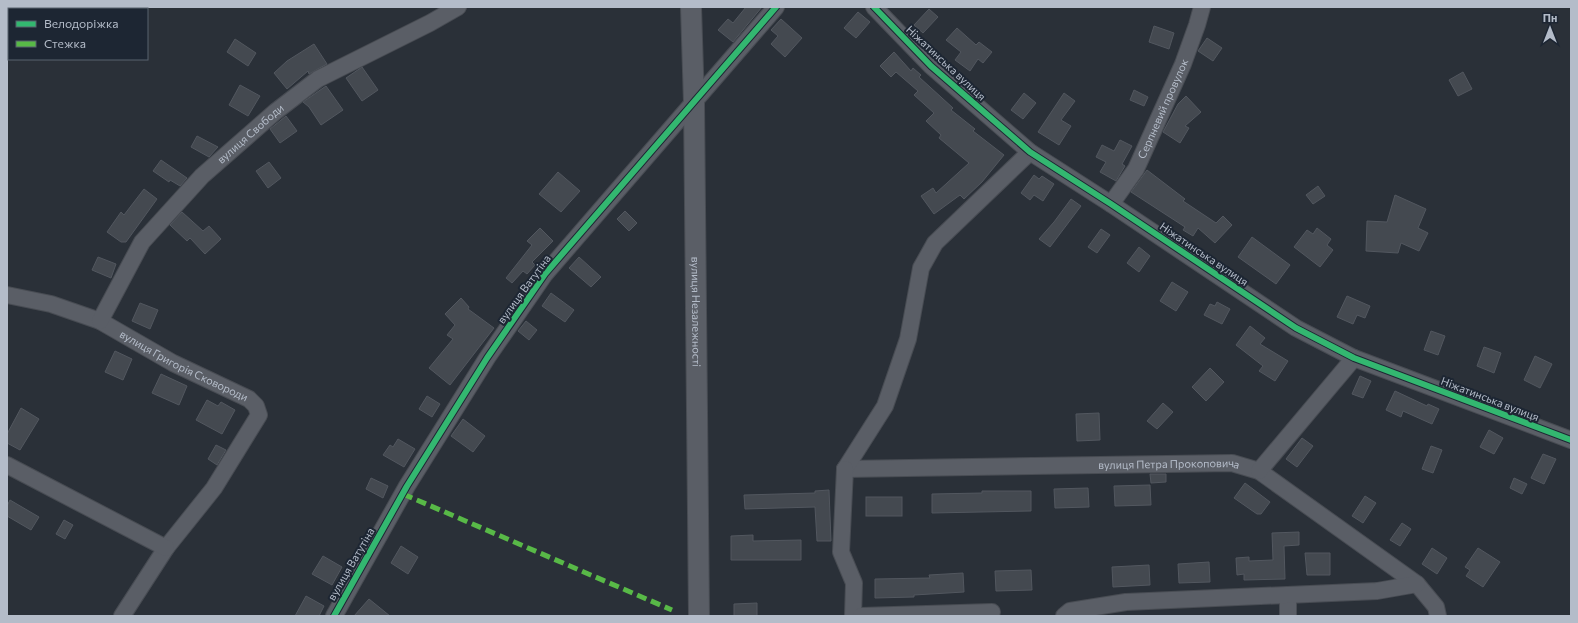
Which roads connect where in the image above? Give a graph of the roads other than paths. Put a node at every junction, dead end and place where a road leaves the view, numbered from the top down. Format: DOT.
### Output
graph roads {
  1 [pos="458,7"];
  2 [pos="691,7"];
  3 [pos="776,7"];
  4 [pos="874,7"];
  5 [pos="1202,7"];
  6 [pos="694,103"];
  7 [pos="1030,152"];
  8 [pos="1112,204"];
  9 [pos="7,295"];
  10 [pos="100,322"];
  11 [pos="1354,358"];
  12 [pos="1571,440"];
  13 [pos="7,465"];
  14 [pos="845,469"];
  15 [pos="1259,471"];
  16 [pos="166,548"];
  17 [pos="1417,584"];
  18 [pos="1288,595"];
  19 [pos="1127,609"];
  20 [pos="992,612"];
  21 [pos="122,616"];
  22 [pos="334,616"];
  23 [pos="699,616"];
  24 [pos="853,616"];
  25 [pos="861,616"];
  26 [pos="1064,616"];
  27 [pos="1288,616"];
  28 [pos="1438,616"];
  1 -- 10 [label="street, вулиця Свободи"];
  2 -- 6 [label="street, вулиця Незалежності"];
  3 -- 6 [label="street, вулиця Ватутіна"];
  4 -- 7 [label="street, Ніжатинська вулиця"];
  5 -- 8 [label="street, Серпневий провулок"];
  6 -- 22 [label="street, вулиця Ватутіна"];
  6 -- 23 [label="street, вулиця Незалежності"];
  7 -- 8 [label="street, Ніжатинська вулиця"];
  7 -- 14 [label="street"];
  8 -- 11 [label="street, Ніжатинська вулиця"];
  9 -- 10 [label="street, вулиця Григорія Сковороди"];
  10 -- 16 [label="street, вулиця Григорія Сковороди"];
  11 -- 12 [label="street, Ніжатинська вулиця"];
  11 -- 15 [label="street"];
  13 -- 16 [label="street"];
  14 -- 15 [label="street, вулиця Петра Прокоповича"];
  14 -- 24 [label="street"];
  15 -- 17 [label="street, вулиця Петра Прокоповича"];
  16 -- 21 [label="street, вулиця Григорія Сковороди"];
  17 -- 18 [label="street"];
  17 -- 28 [label="street, вулиця Петра Прокоповича"];
  18 -- 19 [label="street"];
  18 -- 27 [label="street"];
  19 -- 26 [label="street"];
  20 -- 25 [label="street"];
}
